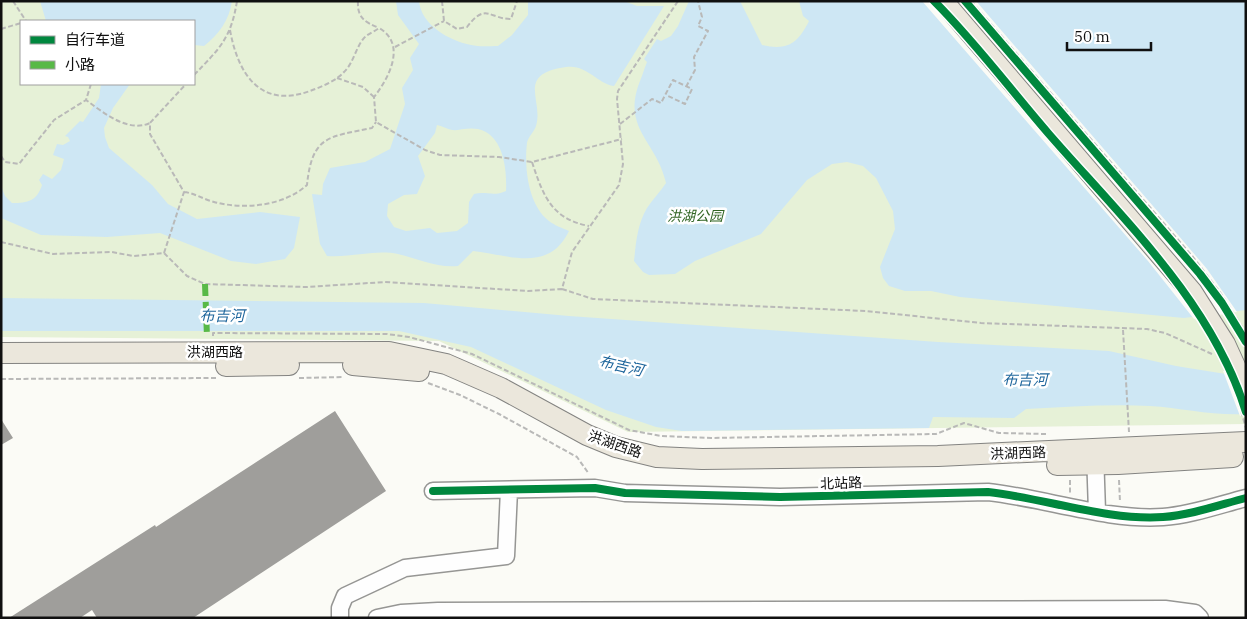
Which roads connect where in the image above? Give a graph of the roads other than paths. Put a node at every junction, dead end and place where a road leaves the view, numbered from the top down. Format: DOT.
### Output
graph roads {
  1 [pos="943,1"];
  2 [pos="956,1"];
  3 [pos="1,353"];
  4 [pos="1246,360"];
  5 [pos="1,366"];
  6 [pos="1242,391"];
  7 [pos="1246,442"];
  8 [pos="1246,456"];
  9 [pos="1095,457"];
  10 [pos="509,490"];
  11 [pos="433,491"];
  12 [pos="1246,498"];
  13 [pos="1097,511"];
  14 [pos="340,618"];
  15 [pos="377,618"];
  16 [pos="1200,618"];
  1 -- 6 [label="main road, bridge"];
  2 -- 4 [label="main road"];
  3 -- 9 [label="main road, 洪湖西路"];
  5 -- 9 [label="main road, 洪湖西路"];
  7 -- 9 [label="main road, 洪湖西路"];
  8 -- 9 [label="main road, 洪湖西路"];
  9 -- 13 [label="street"];
  10 -- 11 [label="street, 北站路"];
  10 -- 13 [label="street, 北站路"];
  10 -- 14 [label="street"];
  12 -- 13 [label="street, 北站路"];
  15 -- 16 [label="street"];
}
